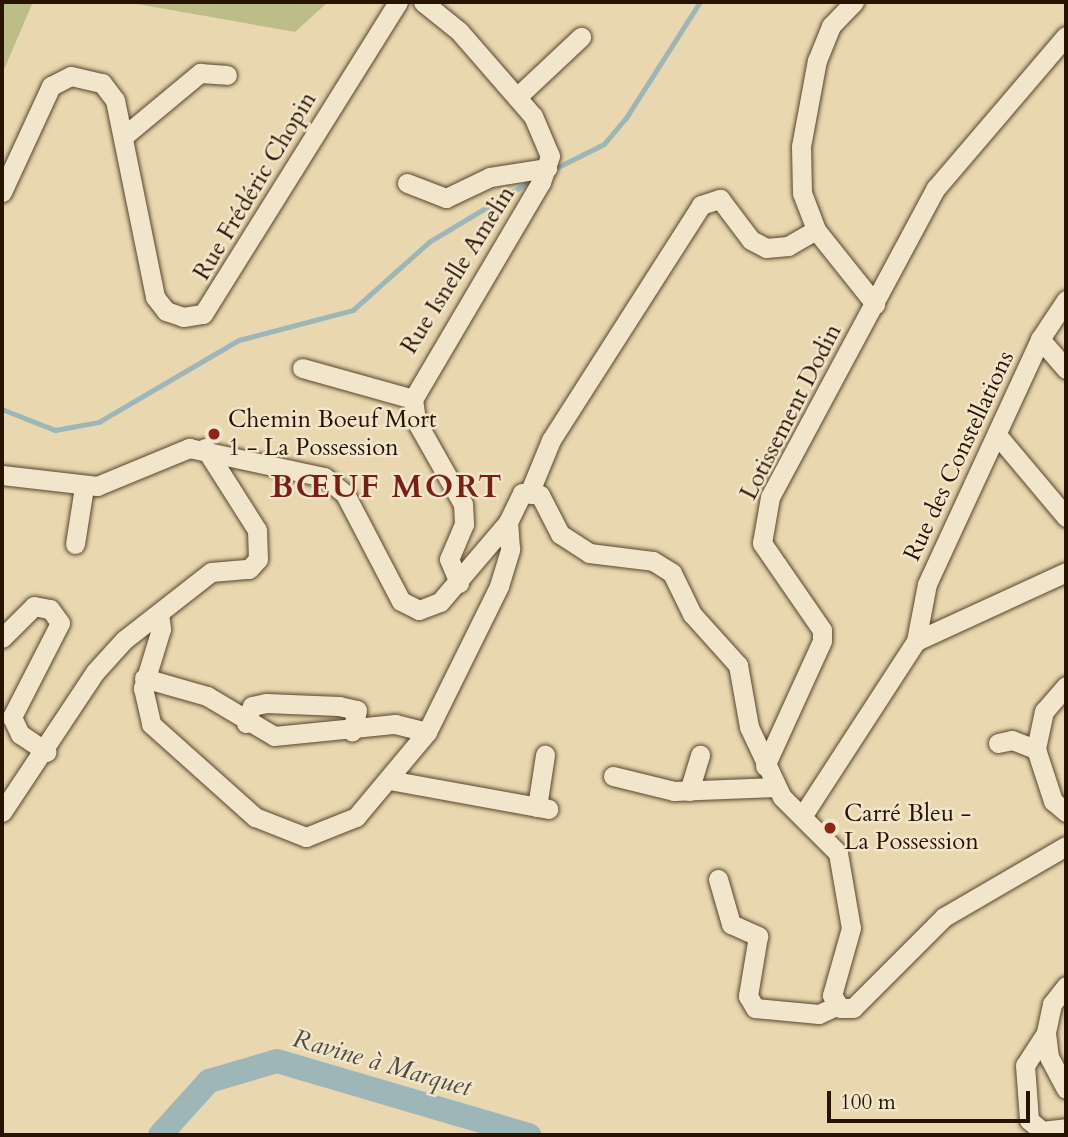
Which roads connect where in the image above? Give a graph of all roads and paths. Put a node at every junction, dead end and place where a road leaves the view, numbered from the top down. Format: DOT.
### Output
graph roads {
  1 [pos="398,2"];
  2 [pos="423,2"];
  3 [pos="854,2"];
  4 [pos="1066,36"];
  5 [pos="581,37"];
  6 [pos="227,75"];
  7 [pos="517,97"];
  8 [pos="124,136"];
  9 [pos="547,168"];
  10 [pos="407,183"];
  11 [pos="2,192"];
  12 [pos="816,230"];
  13 [pos="1066,300"];
  14 [pos="876,304"];
  15 [pos="1040,339"];
  16 [pos="302,368"];
  17 [pos="1066,369"];
  18 [pos="413,399"];
  19 [pos="998,436"];
  20 [pos="205,448"];
  21 [pos="2,475"];
  22 [pos="84,487"];
  23 [pos="530,491"];
  24 [pos="1066,517"];
  25 [pos="508,522"];
  26 [pos="75,544"];
  27 [pos="1066,572"];
  28 [pos="458,583"];
  29 [pos="159,614"];
  30 [pos="2,638"];
  31 [pos="916,641"];
  32 [pos="144,678"];
  33 [pos="1066,687"];
  34 [pos="246,723"];
  35 [pos="352,731"];
  36 [pos="427,732"];
  37 [pos="998,743"];
  38 [pos="1035,749"];
  39 [pos="47,752"];
  40 [pos="545,755"];
  41 [pos="700,755"];
  42 [pos="765,766"];
  43 [pos="614,776"];
  44 [pos="389,779"];
  45 [pos="776,787"];
  46 [pos="689,791"];
  47 [pos="2,812"];
  48 [pos="1066,812"];
  49 [pos="803,815"];
  50 [pos="1066,846"];
  51 [pos="718,880"];
  52 [pos="1066,986"];
  53 [pos="836,1006"];
  54 [pos="1059,1013"];
  55 [pos="1046,1033"];
  56 [pos="1066,1089"];
  57 [pos="1066,1128"];
  1 -- 8 [label="street, Rue Frédéric Chopin"];
  2 -- 7 [label="street"];
  3 -- 12 [label="street"];
  4 -- 14 [label="street, Lotissement Dodin"];
  5 -- 7 [label="street"];
  6 -- 8 [label="street"];
  7 -- 9 [label="street"];
  8 -- 11 [label="street, Rue Frédéric Chopin"];
  9 -- 10 [label="street, Rue Isnelle Amelin"];
  9 -- 18 [label="street, Rue Isnelle Amelin"];
  12 -- 14 [label="street"];
  12 -- 23 [label="street"];
  13 -- 15 [label="street, Rue des Constellations"];
  14 -- 42 [label="street, Lotissement Dodin"];
  15 -- 17 [label="street"];
  15 -- 19 [label="street, Rue des Constellations"];
  16 -- 18 [label="street"];
  18 -- 28 [label="street"];
  19 -- 24 [label="street"];
  19 -- 31 [label="street, Rue des Constellations"];
  20 -- 22 [label="street"];
  20 -- 28 [label="street"];
  20 -- 29 [label="street"];
  21 -- 22 [label="street"];
  22 -- 26 [label="street"];
  23 -- 25 [label="street"];
  23 -- 42 [label="street"];
  25 -- 28 [label="street"];
  25 -- 36 [label="street"];
  27 -- 31 [label="street"];
  29 -- 32 [label="street"];
  29 -- 39 [label="street"];
  30 -- 39 [label="street"];
  31 -- 49 [label="street, Rue des Constellations"];
  32 -- 34 [label="street"];
  32 -- 44 [label="street"];
  33 -- 38 [label="street"];
  34 -- 35 [label="street"];
  34 -- 35 [label="street"];
  35 -- 36 [label="street"];
  36 -- 44 [label="street"];
  37 -- 38 [label="street"];
  38 -- 48 [label="street"];
  39 -- 47 [label="street"];
  40 -- 44 [label="street"];
  41 -- 46 [label="street"];
  42 -- 45 [label="street"];
  43 -- 46 [label="street"];
  45 -- 46 [label="street"];
  45 -- 49 [label="street"];
  49 -- 53 [label="street"];
  50 -- 53 [label="street"];
  51 -- 53 [label="street"];
  52 -- 54 [label="street"];
  54 -- 55 [label="street"];
  55 -- 56 [label="street"];
  55 -- 57 [label="street"];
}
